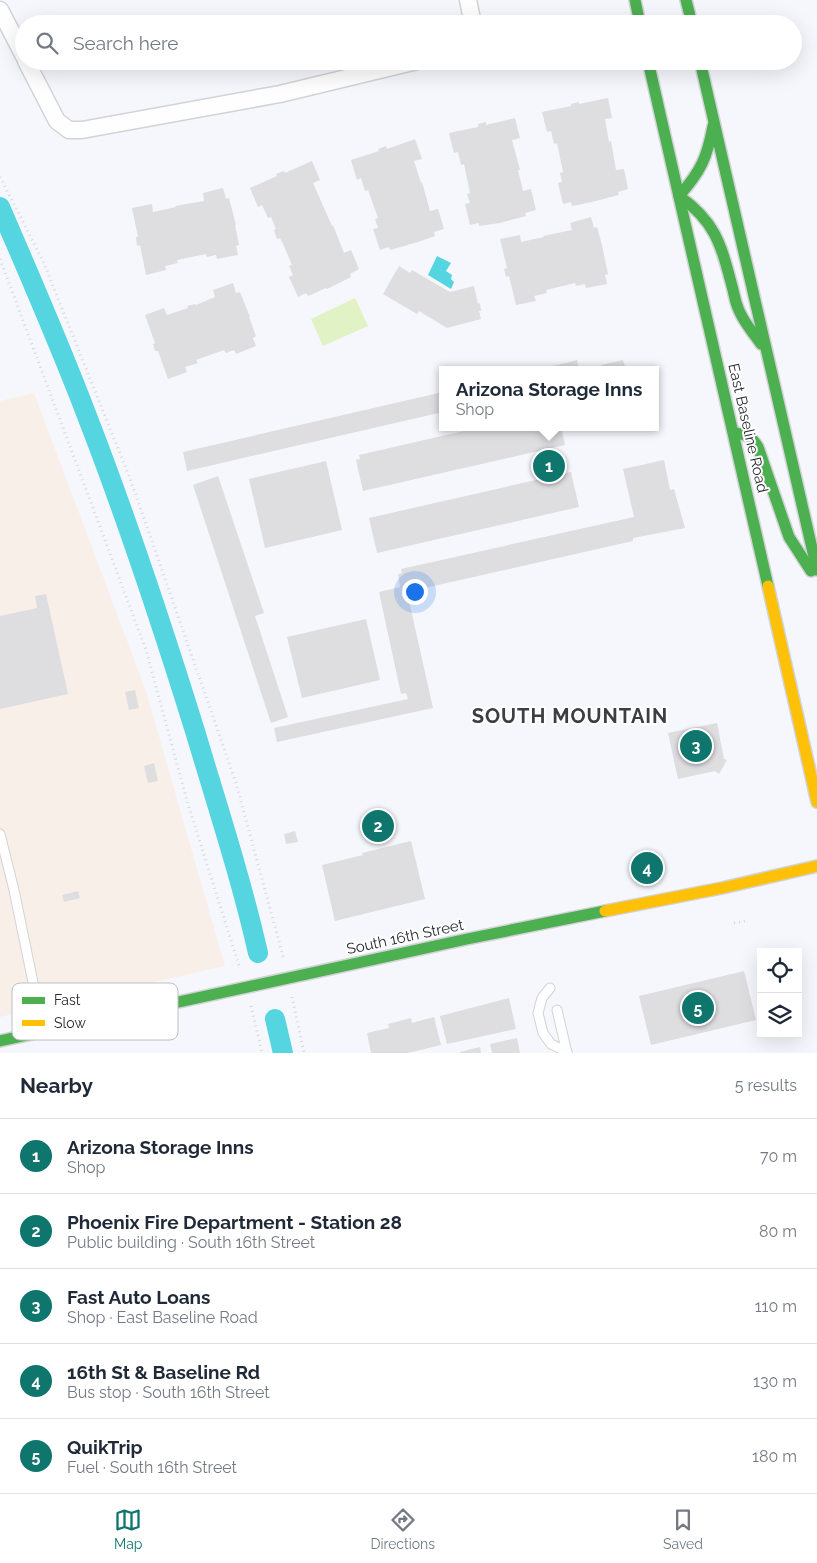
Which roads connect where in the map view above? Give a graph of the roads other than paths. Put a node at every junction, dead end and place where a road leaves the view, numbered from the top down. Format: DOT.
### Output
graph roads {
  1 [pos="468,0"];
  2 [pos="634,0"];
  3 [pos="686,0"];
  4 [pos="0,10"];
  5 [pos="471,15"];
  6 [pos="638,15"];
  7 [pos="690,15"];
  8 [pos="15,39"];
  9 [pos="31,70"];
  10 [pos="380,70"];
  11 [pos="650,70"];
  12 [pos="702,70"];
  13 [pos="714,120"];
  14 [pos="679,196"];
  15 [pos="768,354"];
  16 [pos="734,433"];
  17 [pos="817,570"];
  18 [pos="817,580"];
  19 [pos="817,802"];
  20 [pos="0,834"];
  21 [pos="817,866"];
  22 [pos="33,983"];
  23 [pos="550,988"];
  24 [pos="178,1002"];
  25 [pos="557,1010"];
  26 [pos="567,1052"];
  1 -- 5 [label="street"];
  2 -- 6 [label="main road"];
  3 -- 7 [label="main road"];
  4 -- 8 [label="street"];
  9 -- 10 [label="street"];
  11 -- 14 [label="main road, East Baseline Road"];
  12 -- 13 [label="main road"];
  13 -- 14 [label="main road"];
  13 -- 15 [label="main road"];
  14 -- 15 [label="main road"];
  14 -- 16 [label="main road, East Baseline Road"];
  15 -- 17 [label="main road"];
  16 -- 18 [label="main road"];
  16 -- 19 [label="main road, East Baseline Road"];
  20 -- 22 [label="lane"];
  21 -- 24 [label="main road, South 16th Street"];
  23 -- 26 [label="lane"];
  25 -- 26 [label="lane"];
}
